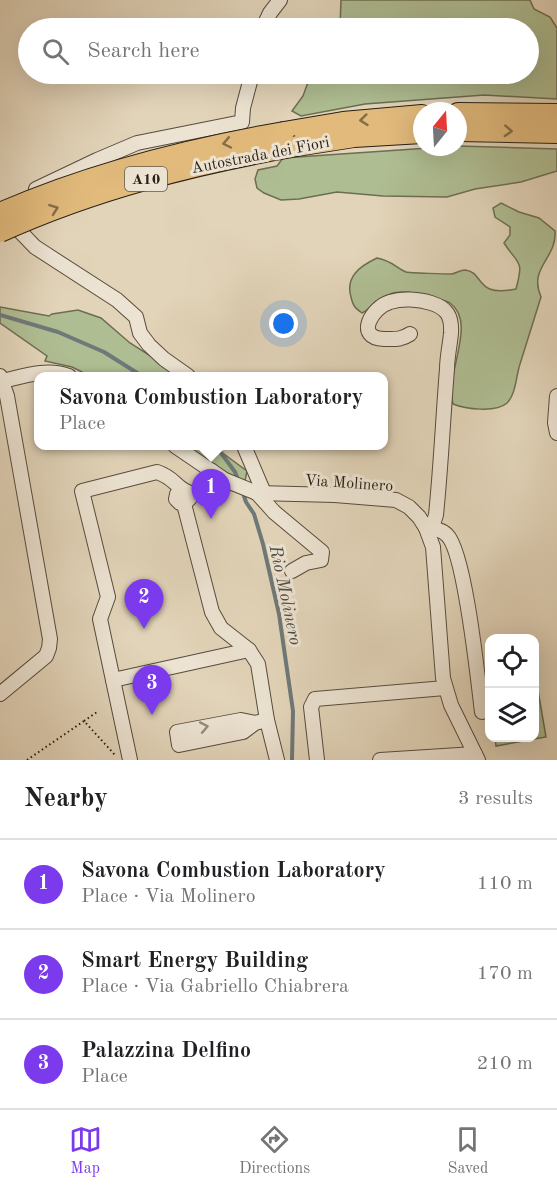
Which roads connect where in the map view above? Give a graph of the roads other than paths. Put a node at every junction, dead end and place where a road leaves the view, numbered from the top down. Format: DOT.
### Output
graph roads {
  1 [pos="280,0"];
  2 [pos="268,18"];
  3 [pos="249,84"];
  4 [pos="467,113"];
  5 [pos="555,113"];
  6 [pos="413,116"];
  7 [pos="467,131"];
  8 [pos="557,133"];
  9 [pos="413,134"];
  10 [pos="291,139"];
  11 [pos="0,205"];
  12 [pos="0,213"];
  13 [pos="0,231"];
  14 [pos="410,334"];
  15 [pos="182,372"];
  16 [pos="34,374"];
  17 [pos="1,379"];
  18 [pos="557,396"];
  19 [pos="557,433"];
  20 [pos="181,450"];
  21 [pos="245,450"];
  22 [pos="212,471"];
  23 [pos="256,492"];
  24 [pos="185,497"];
  25 [pos="426,528"];
  26 [pos="292,571"];
  27 [pos="249,650"];
  28 [pos="113,680"];
  29 [pos="446,688"];
  30 [pos="0,694"];
  31 [pos="482,712"];
  32 [pos="261,722"];
  33 [pos="476,757"];
  34 [pos="455,758"];
  35 [pos="130,760"];
  36 [pos="278,760"];
  37 [pos="317,760"];
  38 [pos="380,760"];
  1 -- 2 [label="street"];
  3 -- 11 [label="street"];
  4 -- 5 [label="highway"];
  6 -- 10 [label="highway, Autostrada dei Fiori / A10, one-way"];
  7 -- 8 [label="highway, one-way"];
  9 -- 10 [label="highway, Autostrada dei Fiori / A10"];
  10 -- 12 [label="highway, Autostrada dei Fiori / A10, one-way, bridge"];
  13 -- 10 [label="highway, Autostrada dei Fiori / A10, one-way, bridge"];
  12 -- 15 [label="street"];
  14 -- 25 [label="street"];
  16 -- 17 [label="street"];
  17 -- 30 [label="street"];
  18 -- 19 [label="street"];
  20 -- 22 [label="street, Via Molinero"];
  21 -- 23 [label="street"];
  22 -- 23 [label="street, Via Molinero"];
  22 -- 24 [label="street"];
  23 -- 25 [label="street, Via Molinero"];
  23 -- 26 [label="street"];
  24 -- 27 [label="street"];
  24 -- 28 [label="street"];
  25 -- 29 [label="street, Via Molinero"];
  25 -- 31 [label="street"];
  27 -- 28 [label="street"];
  27 -- 32 [label="street"];
  28 -- 35 [label="street"];
  29 -- 33 [label="street, Via Molinero"];
  29 -- 37 [label="street"];
  32 -- 32 [label="street, one-way"];
  32 -- 36 [label="street"];
  33 -- 34 [label="street"];
  34 -- 38 [label="street"];
}
